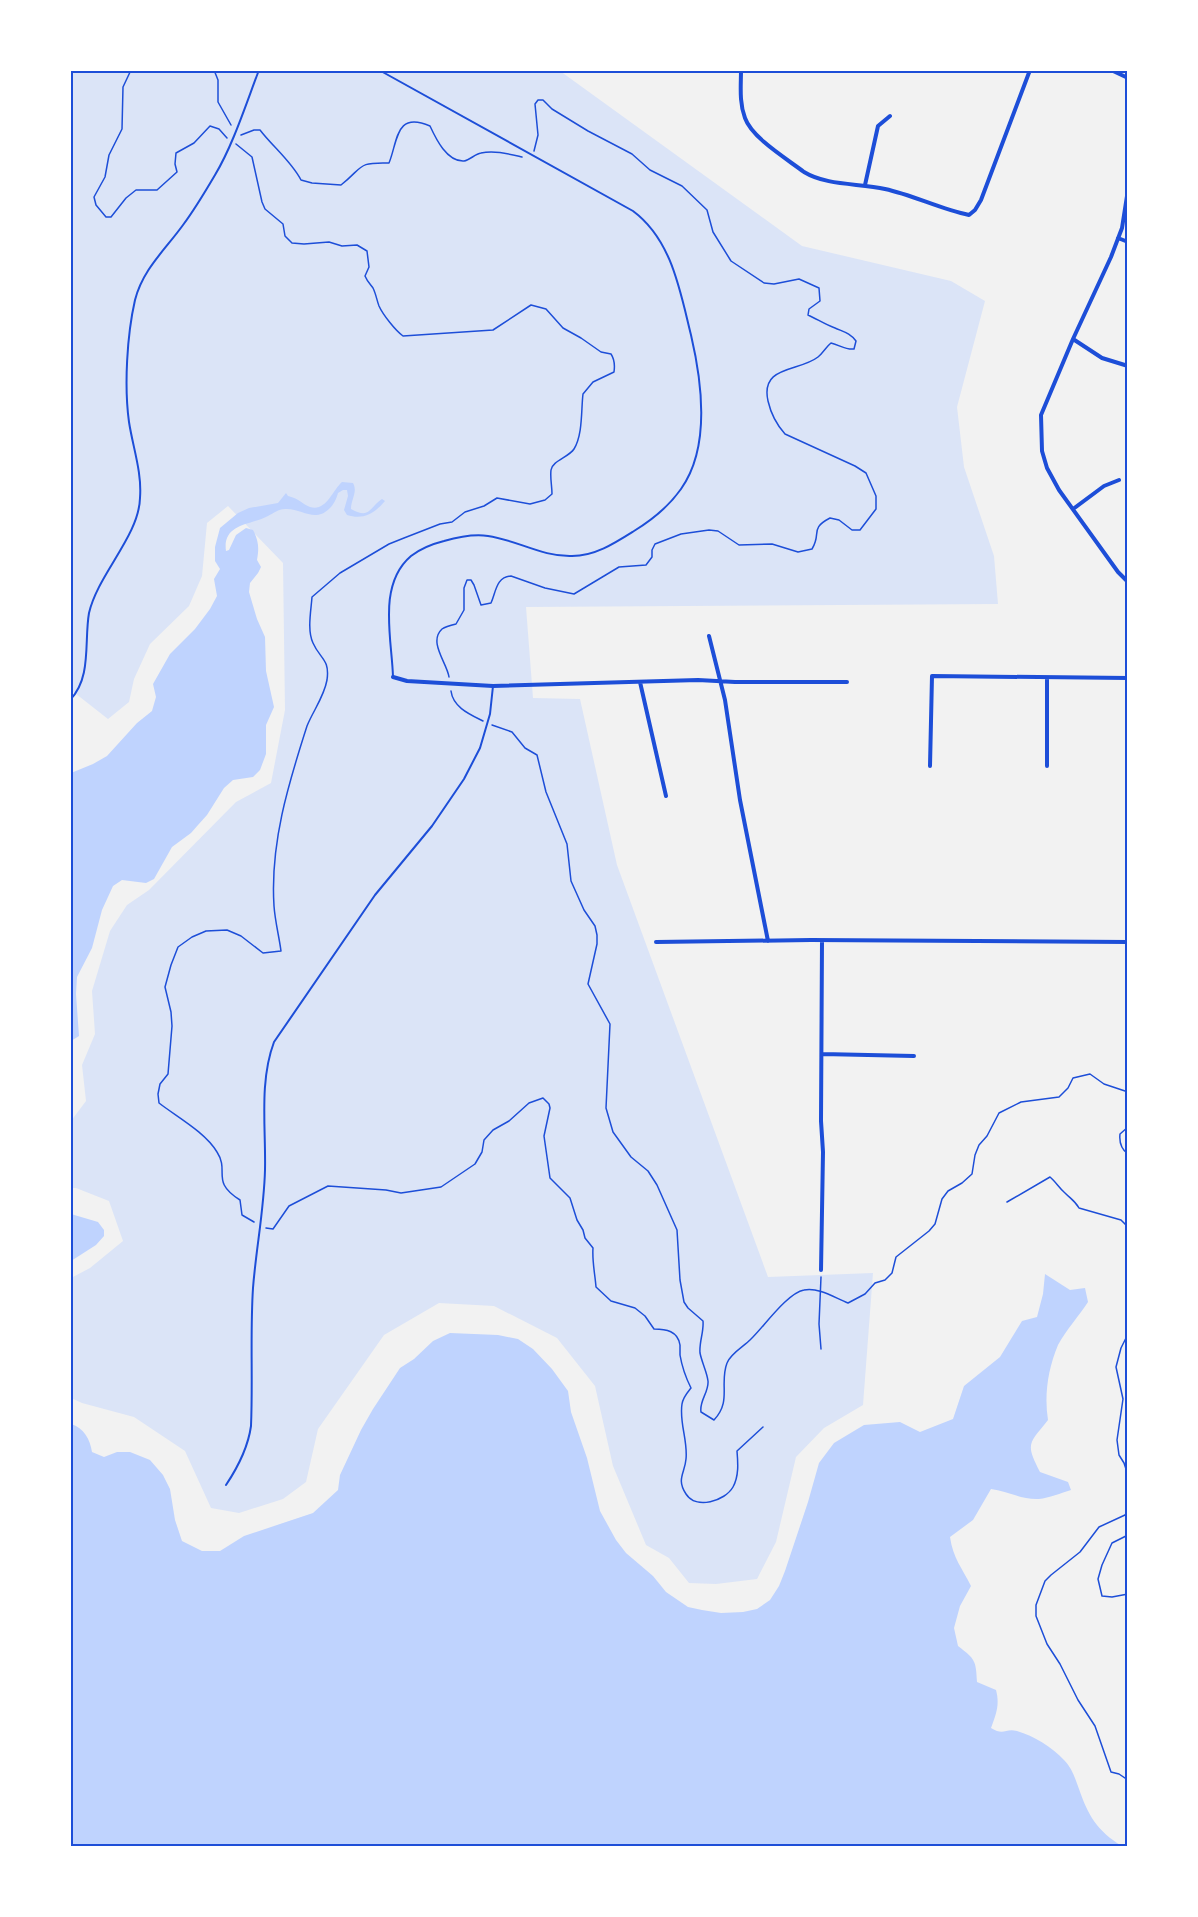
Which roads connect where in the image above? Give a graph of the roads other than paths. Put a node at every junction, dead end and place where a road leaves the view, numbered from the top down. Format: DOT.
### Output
graph roads {
  1 [pos="259,70"];
  2 [pos="379,70"];
  3 [pos="741,70"];
  4 [pos="1030,70"];
  5 [pos="1111,70"];
  6 [pos="1128,78"];
  7 [pos="890,116"];
  8 [pos="1128,167"];
  9 [pos="866,185"];
  10 [pos="1118,238"];
  11 [pos="1128,242"];
  12 [pos="1073,339"];
  13 [pos="1128,366"];
  14 [pos="1119,480"];
  15 [pos="1073,509"];
  16 [pos="1128,582"];
  17 [pos="709,636"];
  18 [pos="393,677"];
  19 [pos="1047,678"];
  20 [pos="1128,678"];
  21 [pos="640,682"];
  22 [pos="720,682"];
  23 [pos="847,682"];
  24 [pos="493,686"];
  25 [pos="70,700"];
  26 [pos="930,766"];
  27 [pos="1047,766"];
  28 [pos="666,796"];
  29 [pos="768,941"];
  30 [pos="822,941"];
  31 [pos="656,942"];
  32 [pos="1128,942"];
  33 [pos="822,1054"];
  34 [pos="914,1056"];
  35 [pos="821,1270"];
  36 [pos="226,1485"];
  1 -- 25 [label="lane"];
  2 -- 18 [label="lane"];
  3 -- 9 [label="street"];
  4 -- 9 [label="street"];
  5 -- 6 [label="street"];
  7 -- 9 [label="street"];
  8 -- 10 [label="street"];
  10 -- 11 [label="street"];
  10 -- 12 [label="street"];
  12 -- 13 [label="street"];
  12 -- 15 [label="street"];
  14 -- 15 [label="street"];
  15 -- 16 [label="street"];
  17 -- 22 [label="street"];
  18 -- 24 [label="street"];
  19 -- 20 [label="street"];
  19 -- 26 [label="street"];
  19 -- 27 [label="street"];
  21 -- 22 [label="street"];
  21 -- 24 [label="street"];
  21 -- 28 [label="street"];
  22 -- 23 [label="street"];
  22 -- 29 [label="street"];
  24 -- 36 [label="lane"];
  29 -- 30 [label="street"];
  29 -- 31 [label="street"];
  30 -- 32 [label="street"];
  30 -- 33 [label="street"];
  33 -- 34 [label="street"];
  33 -- 35 [label="street"];
}
